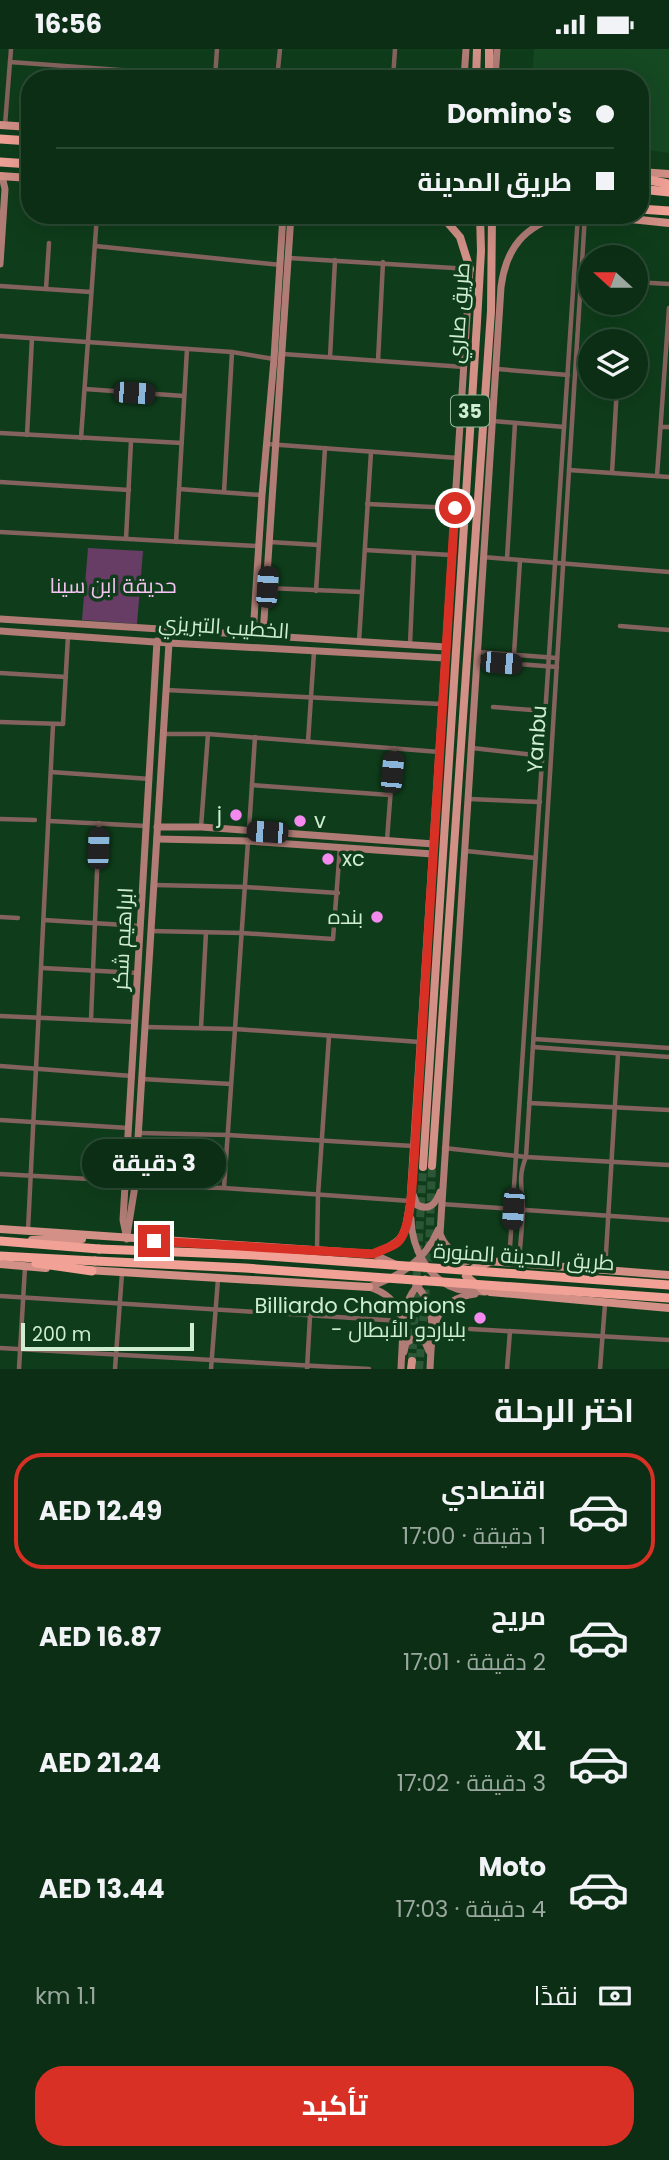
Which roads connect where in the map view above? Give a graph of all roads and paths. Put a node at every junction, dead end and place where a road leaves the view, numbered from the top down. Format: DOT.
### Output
graph roads {
  1 [pos="11,49"];
  2 [pos="217,49"];
  3 [pos="280,49"];
  4 [pos="395,49"];
  5 [pos="466,49"];
  6 [pos="477,49"];
  7 [pos="489,49"];
  8 [pos="497,49"];
  9 [pos="10,62"];
  10 [pos="112,70"];
  11 [pos="215,70"];
  12 [pos="278,70"];
  13 [pos="394,70"];
  14 [pos="465,70"];
  15 [pos="476,70"];
  16 [pos="489,70"];
  17 [pos="496,70"];
  18 [pos="3,125"];
  19 [pos="21,126"];
  20 [pos="0,141"];
  21 [pos="21,142"];
  22 [pos="0,160"];
  23 [pos="21,163"];
  24 [pos="649,173"];
  25 [pos="669,174"];
  26 [pos="1,177"];
  27 [pos="21,178"];
  28 [pos="649,180"];
  29 [pos="669,184"];
  30 [pos="649,190"];
  31 [pos="669,191"];
  32 [pos="649,210"];
  33 [pos="669,211"];
  34 [pos="649,221"];
  35 [pos="669,223"];
  36 [pos="96,224"];
  37 [pos="282,224"];
  38 [pos="291,224"];
  39 [pos="449,224"];
  40 [pos="480,224"];
  41 [pos="492,224"];
  42 [pos="543,224"];
  43 [pos="577,224"];
  44 [pos="584,224"];
  45 [pos="1,237"];
  46 [pos="49,243"];
  47 [pos="583,245"];
  48 [pos="94,246"];
  49 [pos="335,260"];
  50 [pos="289,262"];
  51 [pos="383,262"];
  52 [pos="0,264"];
  53 [pos="280,264"];
  54 [pos="470,269"];
  55 [pos="574,278"];
  56 [pos="578,278"];
  57 [pos="648,283"];
  58 [pos="669,284"];
  59 [pos="0,286"];
  60 [pos="46,289"];
  61 [pos="91,292"];
  62 [pos="669,307"];
  63 [pos="579,315"];
  64 [pos="0,336"];
  65 [pos="32,338"];
  66 [pos="88,342"];
  67 [pos="187,349"];
  68 [pos="232,352"];
  69 [pos="283,354"];
  70 [pos="330,357"];
  71 [pos="275,359"];
  72 [pos="378,361"];
  73 [pos="464,367"];
  74 [pos="496,369"];
  75 [pos="568,375"];
  76 [pos="666,381"];
  77 [pos="85,389"];
  78 [pos="184,396"];
  79 [pos="616,399"];
  80 [pos="492,421"];
  81 [pos="515,423"];
  82 [pos="564,427"];
  83 [pos="661,427"];
  84 [pos="669,427"];
  85 [pos="0,433"];
  86 [pos="27,435"];
  87 [pos="81,438"];
  88 [pos="131,441"];
  89 [pos="182,443"];
  90 [pos="267,444"];
  91 [pos="277,444"];
  92 [pos="325,448"];
  93 [pos="370,451"];
  94 [pos="458,459"];
  95 [pos="569,470"];
  96 [pos="611,473"];
  97 [pos="657,476"];
  98 [pos="669,477"];
  99 [pos="0,482"];
  100 [pos="179,489"];
  101 [pos="129,491"];
  102 [pos="224,492"];
  103 [pos="262,495"];
  104 [pos="367,505"];
  105 [pos="455,508"];
  106 [pos="0,533"];
  107 [pos="126,539"];
  108 [pos="176,542"];
  109 [pos="270,542"];
  110 [pos="319,545"];
  111 [pos="259,547"];
  112 [pos="365,550"];
  113 [pos="414,552"];
  114 [pos="452,555"];
  115 [pos="483,557"];
  116 [pos="507,559"];
  117 [pos="520,560"];
  118 [pos="555,563"];
  119 [pos="564,564"];
  120 [pos="669,572"];
  121 [pos="267,587"];
  122 [pos="316,591"];
  123 [pos="362,593"];
  124 [pos="0,619"];
  125 [pos="620,626"];
  126 [pos="669,630"];
  127 [pos="0,631"];
  128 [pos="68,635"];
  129 [pos="253,635"];
  130 [pos="263,635"];
  131 [pos="157,641"];
  132 [pos="359,641"];
  133 [pos="169,643"];
  134 [pos="410,644"];
  135 [pos="446,647"];
  136 [pos="314,650"];
  137 [pos="477,652"];
  138 [pos="514,655"];
  139 [pos="549,657"];
  140 [pos="445,658"];
  141 [pos="558,658"];
  142 [pos="477,661"];
  143 [pos="549,667"];
  144 [pos="557,667"];
  145 [pos="0,673"];
  146 [pos="66,677"];
  147 [pos="166,690"];
  148 [pos="312,697"];
  149 [pos="443,704"];
  150 [pos="493,707"];
  151 [pos="546,711"];
  152 [pos="0,722"];
  153 [pos="53,725"];
  154 [pos="163,734"];
  155 [pos="208,734"];
  156 [pos="255,737"];
  157 [pos="309,741"];
  158 [pos="394,748"];
  159 [pos="471,748"];
  160 [pos="440,752"];
  161 [pos="543,756"];
  162 [pos="51,772"];
  163 [pos="150,779"];
  164 [pos="252,785"];
  165 [pos="390,795"];
  166 [pos="468,799"];
  167 [pos="540,802"];
  168 [pos="0,819"];
  169 [pos="35,820"];
  170 [pos="49,821"];
  171 [pos="99,824"];
  172 [pos="147,826"];
  173 [pos="157,827"];
  174 [pos="201,827"];
  175 [pos="249,830"];
  176 [pos="286,833"];
  177 [pos="157,839"];
  178 [pos="387,840"];
  179 [pos="248,841"];
  180 [pos="286,844"];
  181 [pos="434,844"];
  182 [pos="340,847"];
  183 [pos="466,851"];
  184 [pos="433,854"];
  185 [pos="536,858"];
  186 [pos="154,885"];
  187 [pos="245,887"];
  188 [pos="338,894"];
  189 [pos="0,917"];
  190 [pos="18,918"];
  191 [pos="44,920"];
  192 [pos="95,923"];
  193 [pos="141,926"];
  194 [pos="151,931"];
  195 [pos="206,932"];
  196 [pos="242,933"];
  197 [pos="42,968"];
  198 [pos="93,971"];
  199 [pos="139,973"];
  200 [pos="0,1016"];
  201 [pos="39,1017"];
  202 [pos="91,1020"];
  203 [pos="136,1022"];
  204 [pos="145,1027"];
  205 [pos="201,1028"];
  206 [pos="235,1029"];
  207 [pos="329,1035"];
  208 [pos="534,1038"];
  209 [pos="421,1042"];
  210 [pos="533,1048"];
  211 [pos="669,1048"];
  212 [pos="618,1054"];
  213 [pos="669,1057"];
  214 [pos="0,1066"];
  215 [pos="37,1068"];
  216 [pos="133,1076"];
  217 [pos="142,1079"];
  218 [pos="231,1084"];
  219 [pos="530,1103"];
  220 [pos="131,1105"];
  221 [pos="141,1105"];
  222 [pos="613,1107"];
  223 [pos="669,1110"];
  224 [pos="0,1120"];
  225 [pos="34,1122"];
  226 [pos="130,1128"];
  227 [pos="139,1133"];
  228 [pos="228,1135"];
  229 [pos="322,1140"];
  230 [pos="413,1146"];
  231 [pos="444,1148"];
  232 [pos="516,1155"];
  233 [pos="526,1157"];
  234 [pos="611,1161"];
  235 [pos="443,1164"];
  236 [pos="669,1165"];
  237 [pos="423,1166"];
  238 [pos="0,1174"];
  239 [pos="32,1175"];
  240 [pos="127,1181"];
  241 [pos="135,1186"];
  242 [pos="224,1188"];
  243 [pos="318,1195"];
  244 [pos="410,1201"];
  245 [pos="441,1203"];
  246 [pos="513,1209"];
  247 [pos="523,1209"];
  248 [pos="608,1217"];
  249 [pos="669,1220"];
  250 [pos="0,1229"];
  251 [pos="29,1230"];
  252 [pos="127,1239"];
  253 [pos="0,1241"];
  254 [pos="317,1251"];
  255 [pos="346,1252"];
  256 [pos="373,1254"];
  257 [pos="0,1257"];
  258 [pos="422,1258"];
  259 [pos="490,1261"];
  260 [pos="509,1262"];
  261 [pos="519,1263"];
  262 [pos="0,1264"];
  263 [pos="94,1266"];
  264 [pos="25,1267"];
  265 [pos="605,1269"];
  266 [pos="404,1271"];
  267 [pos="122,1273"];
  268 [pos="433,1273"];
  269 [pos="669,1275"];
  270 [pos="218,1277"];
  271 [pos="348,1285"];
  272 [pos="669,1285"];
  273 [pos="417,1286"];
  274 [pos="369,1287"];
  275 [pos="487,1292"];
  276 [pos="0,1296"];
  277 [pos="23,1298"];
  278 [pos="669,1298"];
  279 [pos="605,1303"];
  280 [pos="119,1304"];
  281 [pos="669,1308"];
  282 [pos="215,1310"];
  283 [pos="310,1316"];
  284 [pos="403,1321"];
  285 [pos="470,1329"];
  286 [pos="510,1331"];
  287 [pos="602,1337"];
  288 [pos="432,1339"];
  289 [pos="669,1340"];
  290 [pos="0,1349"];
  291 [pos="20,1350"];
  292 [pos="116,1355"];
  293 [pos="212,1360"];
  294 [pos="307,1367"];
  295 [pos="19,1369"];
  296 [pos="115,1369"];
  297 [pos="211,1369"];
  298 [pos="369,1369"];
  299 [pos="401,1369"];
  300 [pos="430,1369"];
  301 [pos="507,1369"];
  302 [pos="600,1369"];
  1 -- 9 [label="street"];
  2 -- 11 [label="street"];
  3 -- 12 [label="street"];
  4 -- 13 [label="street"];
  5 -- 14 [label="street"];
  6 -- 15 [label="main road"];
  7 -- 16 [label="main road"];
  8 -- 17 [label="street"];
  9 -- 10 [label="street"];
  9 -- 18 [label="street"];
  18 -- 19 [label="main road"];
  20 -- 21 [label="highway"];
  22 -- 23 [label="highway"];
  24 -- 25 [label="main road"];
  26 -- 27 [label="main road"];
  26 -- 45 [label="street"];
  28 -- 29 [label="highway"];
  30 -- 31 [label="highway"];
  32 -- 33 [label="highway"];
  34 -- 35 [label="main road"];
  36 -- 48 [label="street"];
  37 -- 53 [label="street"];
  38 -- 50 [label="street"];
  39 -- 54 [label="main road"];
  40 -- 237 [label="main road, طريق صاري / 35"];
  41 -- 237 [label="main road, طريق صاري / 35"];
  42 -- 74 [label="street"];
  43 -- 55 [label="street, Yanbu"];
  44 -- 47 [label="street, Yanbu"];
  45 -- 52 [label="street"];
  46 -- 60 [label="street"];
  48 -- 53 [label="street"];
  48 -- 61 [label="street"];
  49 -- 50 [label="street"];
  49 -- 51 [label="street"];
  49 -- 70 [label="street"];
  50 -- 53 [label="street"];
  50 -- 69 [label="street"];
  51 -- 54 [label="street"];
  51 -- 72 [label="street"];
  53 -- 71 [label="street"];
  54 -- 73 [label="street"];
  55 -- 56 [label="street"];
  55 -- 75 [label="street, Yanbu"];
  57 -- 58 [label="street"];
  59 -- 60 [label="street"];
  60 -- 61 [label="street"];
  61 -- 66 [label="street"];
  62 -- 76 [label="street"];
  63 -- 95 [label="street, Yanbu"];
  64 -- 65 [label="street"];
  65 -- 66 [label="street"];
  65 -- 86 [label="street"];
  66 -- 67 [label="street"];
  66 -- 77 [label="street"];
  67 -- 68 [label="street"];
  67 -- 78 [label="street"];
  68 -- 71 [label="street"];
  68 -- 102 [label="street"];
  69 -- 70 [label="street"];
  69 -- 91 [label="street"];
  70 -- 72 [label="street"];
  71 -- 90 [label="street"];
  72 -- 73 [label="street"];
  73 -- 94 [label="street"];
  74 -- 75 [label="street"];
  74 -- 80 [label="street"];
  75 -- 82 [label="street, Yanbu"];
  76 -- 83 [label="street"];
  77 -- 78 [label="street"];
  77 -- 87 [label="street"];
  78 -- 89 [label="street"];
  79 -- 96 [label="street"];
  80 -- 81 [label="street"];
  80 -- 115 [label="street"];
  81 -- 82 [label="street"];
  81 -- 116 [label="street"];
  82 -- 118 [label="street, Yanbu"];
  83 -- 84 [label="street"];
  83 -- 97 [label="street"];
  85 -- 86 [label="street"];
  86 -- 87 [label="street"];
  87 -- 88 [label="street"];
  88 -- 89 [label="street"];
  88 -- 101 [label="street"];
  89 -- 100 [label="street"];
  90 -- 91 [label="street"];
  90 -- 103 [label="street"];
  91 -- 92 [label="street"];
  91 -- 109 [label="street"];
  92 -- 93 [label="street"];
  92 -- 110 [label="street"];
  93 -- 94 [label="street"];
  93 -- 104 [label="street"];
  94 -- 105 [label="street"];
  95 -- 96 [label="street"];
  95 -- 119 [label="street, Yanbu"];
  96 -- 97 [label="street"];
  97 -- 98 [label="street"];
  99 -- 101 [label="street"];
  100 -- 102 [label="street"];
  100 -- 108 [label="street"];
  101 -- 107 [label="street"];
  102 -- 103 [label="street"];
  103 -- 111 [label="street"];
  104 -- 105 [label="street"];
  104 -- 112 [label="street"];
  105 -- 114 [label="street"];
  106 -- 107 [label="street"];
  107 -- 108 [label="street"];
  108 -- 111 [label="street"];
  109 -- 110 [label="street"];
  109 -- 121 [label="street"];
  110 -- 122 [label="street"];
  111 -- 129 [label="street"];
  112 -- 113 [label="street"];
  112 -- 123 [label="street"];
  113 -- 114 [label="street"];
  113 -- 134 [label="street"];
  114 -- 135 [label="street"];
  115 -- 116 [label="street"];
  115 -- 137 [label="street"];
  116 -- 117 [label="street"];
  117 -- 118 [label="street"];
  117 -- 138 [label="street"];
  118 -- 119 [label="street"];
  118 -- 139 [label="street, Yanbu"];
  119 -- 120 [label="street"];
  119 -- 141 [label="street, Yanbu"];
  121 -- 122 [label="street"];
  121 -- 130 [label="street"];
  122 -- 123 [label="street"];
  123 -- 132 [label="street"];
  124 -- 129 [label="street, الخطيب التبريزي"];
  125 -- 126 [label="street"];
  127 -- 128 [label="street, الخطيب التبريزي"];
  128 -- 131 [label="street, الخطيب التبريزي"];
  128 -- 146 [label="street"];
  129 -- 130 [label="street, الخطيب التبريزي"];
  130 -- 132 [label="street, الخطيب التبريزي"];
  131 -- 133 [label="street, الخطيب التبريزي"];
  131 -- 163 [label="street, ابراهيم شكر"];
  132 -- 134 [label="street, الخطيب التبريزي"];
  133 -- 136 [label="street, الخطيب التبريزي"];
  133 -- 147 [label="street"];
  134 -- 135 [label="street, الخطيب التبريزي"];
  135 -- 140 [label="street"];
  136 -- 140 [label="street, الخطيب التبريزي"];
  136 -- 148 [label="street"];
  137 -- 138 [label="street"];
  137 -- 142 [label="street"];
  138 -- 139 [label="street"];
  139 -- 141 [label="street"];
  139 -- 143 [label="street, Yanbu"];
  140 -- 149 [label="street"];
  141 -- 144 [label="street, Yanbu"];
  142 -- 143 [label="street"];
  142 -- 159 [label="street"];
  143 -- 144 [label="street"];
  143 -- 151 [label="street, Yanbu"];
  144 -- 208 [label="street, Yanbu"];
  145 -- 146 [label="street"];
  146 -- 153 [label="street"];
  147 -- 148 [label="street"];
  147 -- 154 [label="street"];
  148 -- 149 [label="street"];
  148 -- 157 [label="street"];
  149 -- 160 [label="street"];
  150 -- 151 [label="street"];
  151 -- 161 [label="street, Yanbu"];
  152 -- 153 [label="street"];
  153 -- 162 [label="street"];
  154 -- 155 [label="street"];
  154 -- 173 [label="street"];
  155 -- 156 [label="street"];
  155 -- 174 [label="street"];
  156 -- 157 [label="street"];
  156 -- 164 [label="street"];
  157 -- 158 [label="street"];
  158 -- 160 [label="street"];
  158 -- 165 [label="street"];
  159 -- 161 [label="street"];
  159 -- 166 [label="street"];
  160 -- 181 [label="street"];
  161 -- 167 [label="street, Yanbu"];
  162 -- 163 [label="street"];
  162 -- 170 [label="street"];
  163 -- 172 [label="street, ابراهيم شكر"];
  164 -- 165 [label="street"];
  164 -- 175 [label="street"];
  165 -- 178 [label="street"];
  166 -- 167 [label="street"];
  166 -- 183 [label="street"];
  167 -- 185 [label="street, Yanbu"];
  168 -- 169 [label="street"];
  170 -- 171 [label="street"];
  170 -- 191 [label="street"];
  171 -- 172 [label="street"];
  171 -- 192 [label="street"];
  172 -- 193 [label="street, ابراهيم شكر"];
  173 -- 174 [label="street"];
  173 -- 177 [label="street"];
  174 -- 175 [label="street"];
  175 -- 176 [label="street"];
  176 -- 178 [label="street"];
  176 -- 180 [label="street"];
  177 -- 179 [label="street"];
  177 -- 186 [label="street"];
  178 -- 181 [label="street"];
  179 -- 180 [label="street"];
  179 -- 187 [label="street"];
  180 -- 182 [label="street"];
  181 -- 184 [label="street"];
  182 -- 184 [label="street"];
  182 -- 188 [label="street"];
  183 -- 185 [label="street"];
  183 -- 231 [label="street"];
  184 -- 209 [label="street"];
  185 -- 232 [label="street, Yanbu"];
  186 -- 187 [label="street"];
  186 -- 194 [label="street"];
  187 -- 188 [label="street"];
  187 -- 196 [label="street"];
  188 -- 196 [label="street"];
  189 -- 190 [label="street"];
  191 -- 192 [label="street"];
  191 -- 197 [label="street"];
  192 -- 193 [label="street"];
  192 -- 198 [label="street"];
  193 -- 199 [label="street, ابراهيم شكر"];
  194 -- 195 [label="street"];
  194 -- 204 [label="street"];
  195 -- 196 [label="street"];
  195 -- 205 [label="street"];
  196 -- 206 [label="street"];
  197 -- 198 [label="street"];
  197 -- 201 [label="street"];
  198 -- 199 [label="street"];
  198 -- 202 [label="street"];
  199 -- 203 [label="street, ابراهيم شكر"];
  200 -- 201 [label="street"];
  201 -- 202 [label="street"];
  201 -- 215 [label="street"];
  202 -- 203 [label="street"];
  203 -- 216 [label="street, ابراهيم شكر"];
  204 -- 205 [label="street"];
  204 -- 217 [label="street"];
  205 -- 206 [label="street"];
  206 -- 207 [label="street"];
  206 -- 218 [label="street"];
  207 -- 209 [label="street"];
  207 -- 229 [label="street"];
  208 -- 210 [label="street, Yanbu"];
  208 -- 211 [label="street"];
  209 -- 230 [label="street"];
  210 -- 212 [label="street"];
  210 -- 219 [label="street, Yanbu"];
  212 -- 213 [label="street"];
  212 -- 222 [label="street"];
  214 -- 215 [label="street"];
  215 -- 216 [label="street"];
  215 -- 225 [label="street"];
  216 -- 220 [label="street, ابراهيم شكر"];
  217 -- 218 [label="street"];
  217 -- 221 [label="street"];
  218 -- 228 [label="street"];
  219 -- 222 [label="street"];
  219 -- 233 [label="street, Yanbu"];
  220 -- 221 [label="street"];
  220 -- 226 [label="street, ابراهيم شكر"];
  221 -- 227 [label="street"];
  222 -- 223 [label="street"];
  222 -- 234 [label="street"];
  224 -- 225 [label="street"];
  225 -- 226 [label="street"];
  225 -- 239 [label="street"];
  226 -- 240 [label="street, ابراهيم شكر"];
  227 -- 228 [label="street"];
  227 -- 241 [label="street"];
  228 -- 229 [label="street"];
  228 -- 242 [label="street"];
  229 -- 230 [label="street"];
  229 -- 243 [label="street"];
  230 -- 237 [label="street"];
  231 -- 232 [label="street"];
  231 -- 235 [label="street"];
  232 -- 233 [label="street"];
  232 -- 246 [label="street, Yanbu"];
  233 -- 234 [label="street"];
  233 -- 247 [label="street, Yanbu"];
  234 -- 236 [label="street"];
  234 -- 248 [label="street"];
  235 -- 237 [label="street"];
  235 -- 245 [label="street"];
  237 -- 244 [label="street"];
  238 -- 239 [label="street"];
  239 -- 240 [label="street"];
  239 -- 251 [label="street"];
  240 -- 252 [label="street, ابراهيم شكر"];
  241 -- 242 [label="street"];
  241 -- 252 [label="street"];
  242 -- 243 [label="street"];
  243 -- 244 [label="street"];
  243 -- 254 [label="street"];
  244 -- 256 [label="street"];
  244 -- 258 [label="street"];
  245 -- 246 [label="street"];
  245 -- 258 [label="street"];
  245 -- 259 [label="street"];
  246 -- 247 [label="street"];
  246 -- 260 [label="street, Yanbu"];
  247 -- 248 [label="street"];
  247 -- 261 [label="street, Yanbu"];
  248 -- 249 [label="street"];
  248 -- 265 [label="street"];
  250 -- 251 [label="main road"];
  251 -- 252 [label="main road"];
  252 -- 253 [label="main road"];
  252 -- 254 [label="main road"];
  253 -- 272 [label="highway, طريق المدينة المنورة, bridge"];
  254 -- 255 [label="main road"];
  255 -- 256 [label="main road"];
  255 -- 271 [label="main road"];
  256 -- 266 [label="street"];
  257 -- 263 [label="highway, طريق المدينة المنورة"];
  258 -- 266 [label="street"];
  258 -- 268 [label="street"];
  259 -- 260 [label="main road"];
  259 -- 268 [label="street"];
  259 -- 275 [label="main road"];
  260 -- 261 [label="main road"];
  261 -- 265 [label="main road"];
  262 -- 264 [label="main road"];
  263 -- 264 [label="main road"];
  263 -- 267 [label="main road"];
  263 -- 278 [label="highway, طريق المدينة المنورة, bridge"];
  264 -- 277 [label="street"];
  265 -- 269 [label="main road"];
  266 -- 273 [label="street"];
  266 -- 274 [label="street"];
  267 -- 270 [label="main road"];
  267 -- 280 [label="street"];
  268 -- 273 [label="street"];
  268 -- 275 [label="street"];
  270 -- 271 [label="main road"];
  270 -- 282 [label="street"];
  271 -- 274 [label="main road"];
  273 -- 284 [label="street"];
  273 -- 288 [label="street"];
  274 -- 284 [label="street"];
  275 -- 279 [label="main road"];
  275 -- 288 [label="street"];
  276 -- 277 [label="street"];
  277 -- 280 [label="street"];
  277 -- 291 [label="street"];
  279 -- 281 [label="main road"];
  279 -- 287 [label="street"];
  280 -- 282 [label="street"];
  280 -- 292 [label="street"];
  282 -- 283 [label="street"];
  282 -- 293 [label="street"];
  283 -- 284 [label="street"];
  283 -- 294 [label="street"];
  284 -- 299 [label="street"];
  285 -- 286 [label="street"];
  286 -- 287 [label="street"];
  286 -- 301 [label="street"];
  287 -- 289 [label="street"];
  287 -- 302 [label="street"];
  288 -- 300 [label="street"];
  290 -- 291 [label="street"];
  291 -- 292 [label="street"];
  291 -- 295 [label="street"];
  292 -- 293 [label="street"];
  292 -- 296 [label="street"];
  293 -- 294 [label="street"];
  293 -- 297 [label="street"];
  294 -- 298 [label="street"];
  299 -- 300 [label="street"];
}
